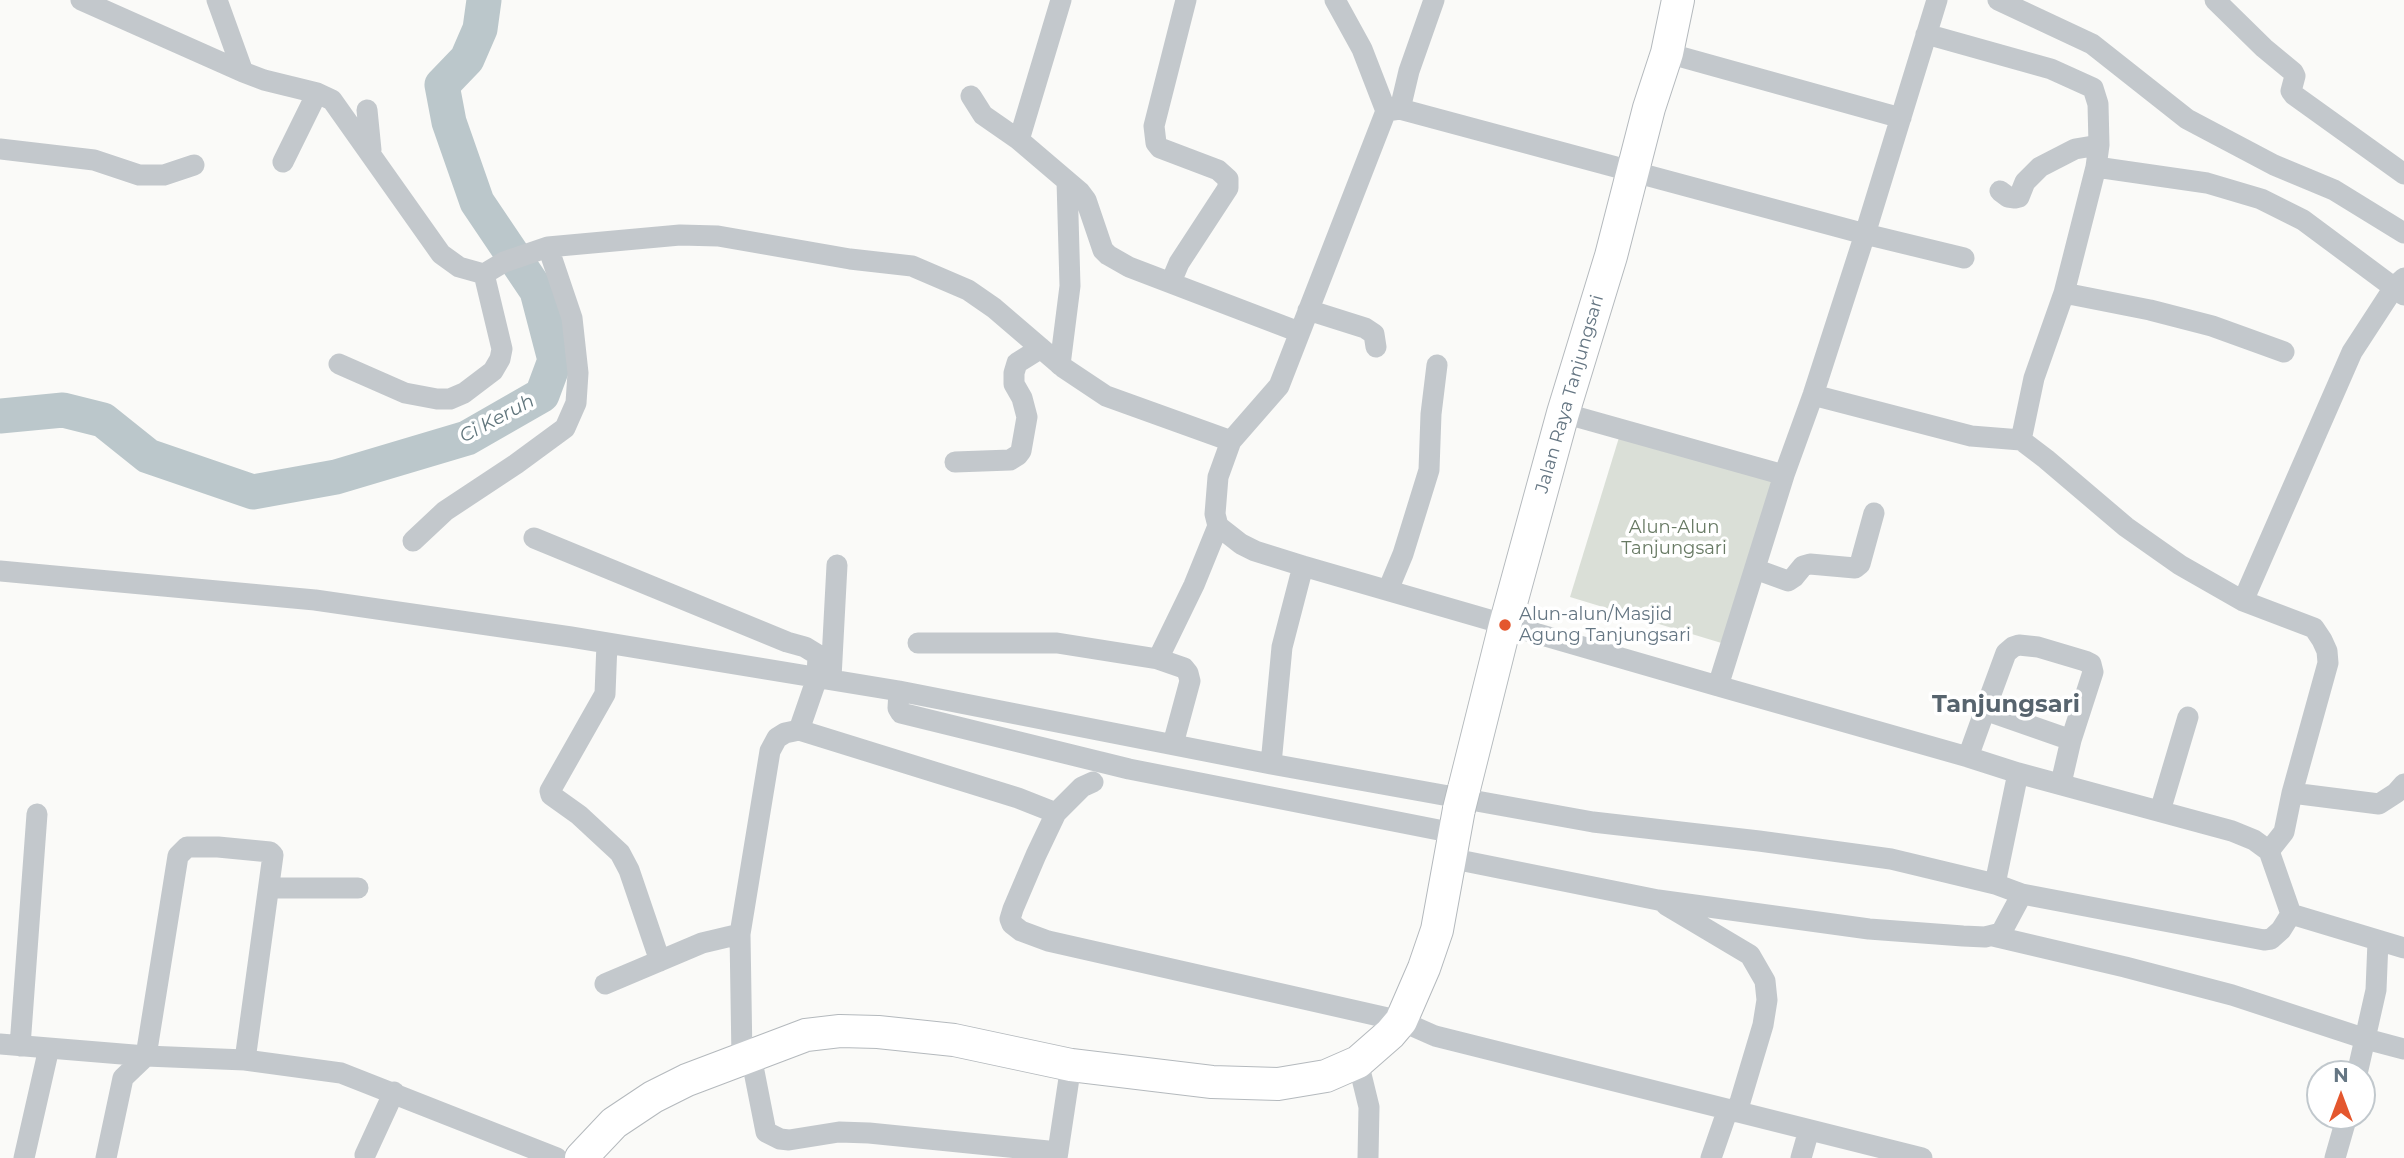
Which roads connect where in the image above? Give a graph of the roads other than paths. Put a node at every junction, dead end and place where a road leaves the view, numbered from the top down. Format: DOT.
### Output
graph roads {
  1 [pos="81,0"];
  2 [pos="217,0"];
  3 [pos="1061,0"];
  4 [pos="1186,0"];
  5 [pos="1335,0"];
  6 [pos="1678,0"];
  7 [pos="1937,0"];
  8 [pos="1998,0"];
  9 [pos="1430,2"];
  10 [pos="2220,2"];
  11 [pos="1926,34"];
  12 [pos="1667,53"];
  13 [pos="243,72"];
  14 [pos="317,93"];
  15 [pos="971,96"];
  16 [pos="367,110"];
  17 [pos="1393,110"];
  18 [pos="1901,118"];
  19 [pos="1019,140"];
  20 [pos="2099,145"];
  21 [pos="0,149"];
  22 [pos="371,154"];
  23 [pos="283,162"];
  24 [pos="194,165"];
  25 [pos="2096,167"];
  26 [pos="1633,171"];
  27 [pos="2404,174"];
  28 [pos="1066,181"];
  29 [pos="2000,191"];
  30 [pos="2404,233"];
  31 [pos="1865,234"];
  32 [pos="541,250"];
  33 [pos="1964,258"];
  34 [pos="484,275"];
  35 [pos="1171,282"];
  36 [pos="2401,286"];
  37 [pos="2064,293"];
  38 [pos="1308,310"];
  39 [pos="1299,332"];
  40 [pos="1376,347"];
  41 [pos="1041,348"];
  42 [pos="2284,352"];
  43 [pos="340,364"];
  44 [pos="1060,365"];
  45 [pos="1437,365"];
  46 [pos="1813,395"];
  47 [pos="1563,412"];
  48 [pos="2021,440"];
  49 [pos="1231,441"];
  50 [pos="955,462"];
  51 [pos="1784,475"];
  52 [pos="1874,513"];
  53 [pos="1218,526"];
  54 [pos="534,538"];
  55 [pos="413,541"];
  56 [pos="837,565"];
  57 [pos="1303,566"];
  58 [pos="1755,569"];
  59 [pos="0,571"];
  60 [pos="1388,590"];
  61 [pos="2243,601"];
  62 [pos="1505,625"];
  63 [pos="607,643"];
  64 [pos="918,643"];
  65 [pos="1158,659"];
  66 [pos="824,679"];
  67 [pos="1718,686"];
  68 [pos="899,691"];
  69 [pos="1986,710"];
  70 [pos="2188,717"];
  71 [pos="799,730"];
  72 [pos="2071,740"];
  73 [pos="1173,744"];
  74 [pos="1968,757"];
  75 [pos="1271,764"];
  76 [pos="2018,773"];
  77 [pos="1093,782"];
  78 [pos="2060,783"];
  79 [pos="2404,784"];
  80 [pos="2292,793"];
  81 [pos="2160,811"];
  82 [pos="1056,813"];
  83 [pos="37,814"];
  84 [pos="1457,822"];
  85 [pos="2269,851"];
  86 [pos="1995,884"];
  87 [pos="269,888"];
  88 [pos="358,888"];
  89 [pos="2022,894"];
  90 [pos="1658,900"];
  91 [pos="2291,914"];
  92 [pos="740,934"];
  93 [pos="1993,936"];
  94 [pos="2378,941"];
  95 [pos="2404,948"];
  96 [pos="660,961"];
  97 [pos="605,984"];
  98 [pos="1401,1021"];
  99 [pos="2366,1040"];
  100 [pos="10,1045"];
  101 [pos="49,1048"];
  102 [pos="2404,1049"];
  103 [pos="146,1056"];
  104 [pos="746,1057"];
  105 [pos="245,1060"];
  106 [pos="2361,1060"];
  107 [pos="1358,1062"];
  108 [pos="1071,1065"];
  109 [pos="394,1092"];
  110 [pos="1732,1111"];
  111 [pos="1809,1130"];
  112 [pos="2343,1130"];
  113 [pos="365,1155"];
  114 [pos="1057,1155"];
  115 [pos="24,1158"];
  116 [pos="106,1158"];
  117 [pos="557,1158"];
  118 [pos="581,1158"];
  119 [pos="1368,1158"];
  120 [pos="1711,1158"];
  121 [pos="1801,1158"];
  122 [pos="1919,1158"];
  123 [pos="2335,1158"];
  1 -- 13 [label="street"];
  2 -- 13 [label="street"];
  3 -- 19 [label="street"];
  4 -- 35 [label="street"];
  5 -- 17 [label="street"];
  6 -- 12 [label="highway, Jalan Raya Tanjungsari"];
  7 -- 11 [label="street"];
  8 -- 30 [label="street"];
  9 -- 17 [label="street"];
  10 -- 27 [label="street"];
  11 -- 18 [label="street"];
  11 -- 20 [label="street"];
  12 -- 18 [label="street"];
  12 -- 26 [label="highway, Jalan Raya Tanjungsari"];
  13 -- 14 [label="street"];
  14 -- 22 [label="street"];
  14 -- 23 [label="street"];
  15 -- 19 [label="street"];
  16 -- 22 [label="street"];
  17 -- 26 [label="street"];
  17 -- 38 [label="street"];
  18 -- 31 [label="street"];
  19 -- 28 [label="street"];
  20 -- 25 [label="street"];
  20 -- 29 [label="street"];
  21 -- 24 [label="street"];
  22 -- 34 [label="street"];
  25 -- 36 [label="street"];
  25 -- 37 [label="street"];
  26 -- 31 [label="street"];
  26 -- 47 [label="highway, Jalan Raya Tanjungsari"];
  28 -- 35 [label="street"];
  28 -- 44 [label="street"];
  31 -- 33 [label="street"];
  31 -- 46 [label="street"];
  32 -- 34 [label="street"];
  32 -- 41 [label="street"];
  32 -- 55 [label="street"];
  34 -- 43 [label="street"];
  35 -- 39 [label="street"];
  36 -- 61 [label="street"];
  37 -- 42 [label="street"];
  37 -- 48 [label="street"];
  38 -- 39 [label="street"];
  38 -- 40 [label="street"];
  39 -- 49 [label="street"];
  41 -- 44 [label="street"];
  41 -- 50 [label="street"];
  44 -- 49 [label="street"];
  45 -- 60 [label="street"];
  46 -- 48 [label="street"];
  46 -- 51 [label="street"];
  47 -- 51 [label="street"];
  47 -- 62 [label="highway, Jalan Raya Tanjungsari"];
  48 -- 61 [label="street"];
  49 -- 53 [label="street"];
  51 -- 58 [label="street"];
  52 -- 58 [label="street"];
  53 -- 57 [label="street"];
  53 -- 65 [label="street"];
  54 -- 66 [label="street"];
  56 -- 66 [label="street"];
  57 -- 60 [label="street"];
  57 -- 75 [label="street"];
  58 -- 67 [label="street"];
  59 -- 63 [label="street"];
  60 -- 62 [label="street"];
  61 -- 80 [label="street"];
  62 -- 67 [label="street"];
  62 -- 84 [label="highway, Jalan Raya Tanjungsari"];
  63 -- 66 [label="street"];
  63 -- 96 [label="street"];
  64 -- 65 [label="street"];
  65 -- 73 [label="street"];
  66 -- 68 [label="street"];
  66 -- 71 [label="street"];
  67 -- 74 [label="street"];
  68 -- 73 [label="street"];
  68 -- 84 [label="street"];
  69 -- 72 [label="street"];
  69 -- 72 [label="street"];
  69 -- 74 [label="street"];
  70 -- 81 [label="street"];
  71 -- 82 [label="street"];
  71 -- 92 [label="street"];
  72 -- 78 [label="street"];
  73 -- 75 [label="street"];
  74 -- 76 [label="street"];
  75 -- 86 [label="street"];
  76 -- 78 [label="street"];
  76 -- 86 [label="street"];
  77 -- 82 [label="street"];
  78 -- 81 [label="street"];
  79 -- 80 [label="street"];
  80 -- 85 [label="street"];
  81 -- 85 [label="street"];
  82 -- 98 [label="street"];
  83 -- 100 [label="street"];
  84 -- 90 [label="street"];
  84 -- 98 [label="highway, Jalan Raya Tanjungsari"];
  85 -- 91 [label="street"];
  86 -- 89 [label="street"];
  87 -- 88 [label="street"];
  87 -- 103 [label="street"];
  87 -- 105 [label="street"];
  89 -- 91 [label="street"];
  89 -- 93 [label="street"];
  90 -- 93 [label="street"];
  90 -- 110 [label="street"];
  91 -- 94 [label="street"];
  92 -- 96 [label="street"];
  92 -- 104 [label="street"];
  93 -- 99 [label="street"];
  94 -- 95 [label="street"];
  94 -- 99 [label="street"];
  96 -- 97 [label="street"];
  98 -- 107 [label="highway"];
  98 -- 110 [label="street"];
  99 -- 102 [label="street"];
  99 -- 106 [label="street"];
  100 -- 101 [label="street"];
  101 -- 103 [label="street"];
  101 -- 115 [label="street"];
  103 -- 105 [label="street"];
  103 -- 116 [label="street"];
  104 -- 108 [label="highway"];
  104 -- 114 [label="street"];
  104 -- 118 [label="highway"];
  105 -- 109 [label="street"];
  107 -- 108 [label="highway"];
  107 -- 119 [label="street"];
  108 -- 114 [label="street"];
  109 -- 113 [label="street"];
  109 -- 117 [label="street"];
  110 -- 111 [label="street"];
  110 -- 120 [label="street"];
  111 -- 121 [label="street"];
  111 -- 122 [label="street"];
  112 -- 123 [label="street"];
}
